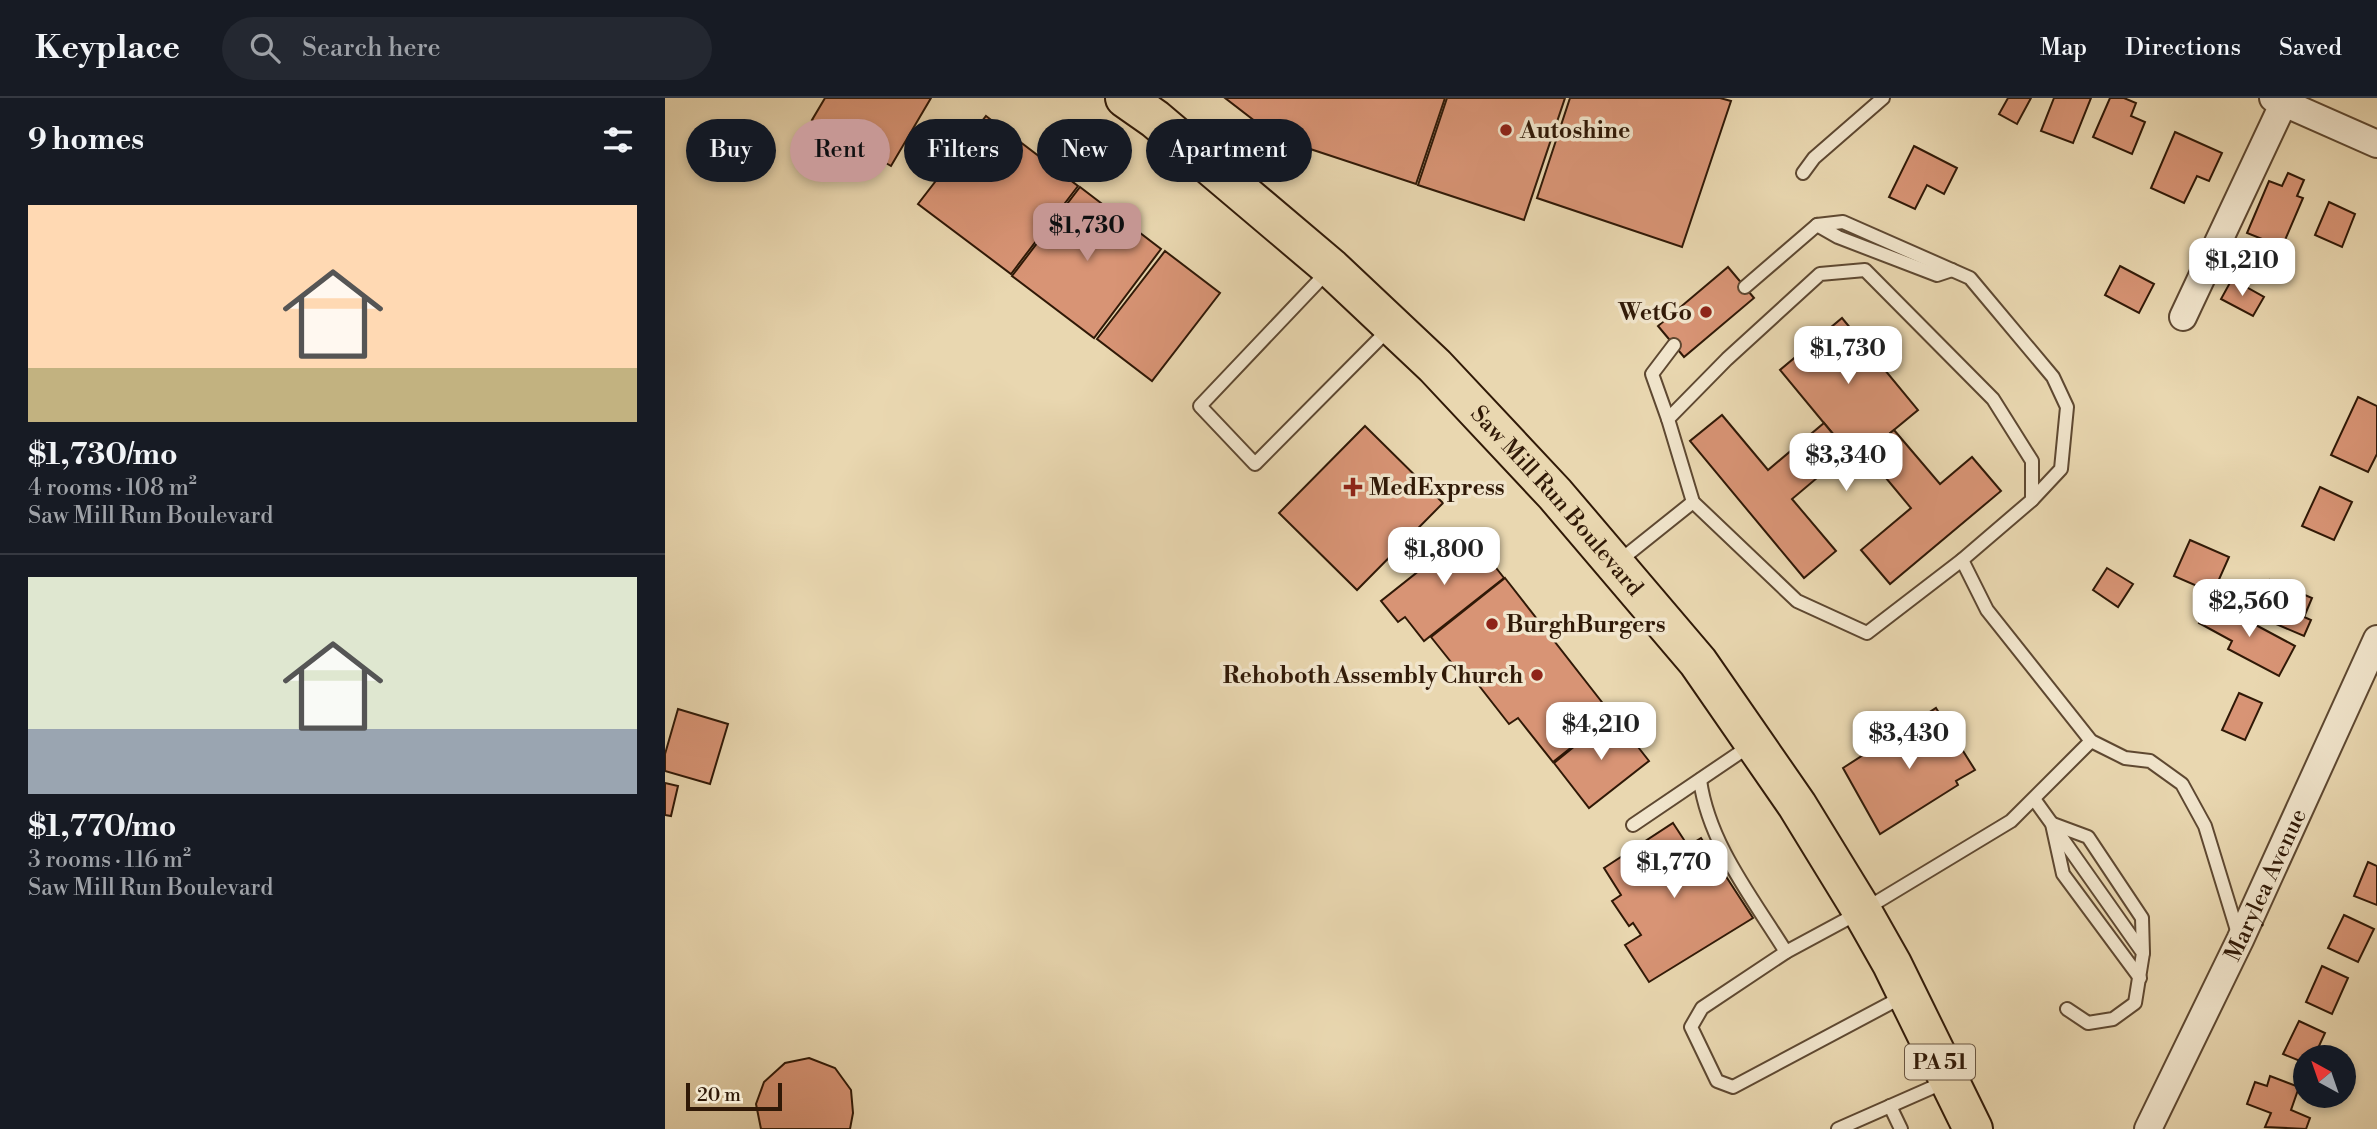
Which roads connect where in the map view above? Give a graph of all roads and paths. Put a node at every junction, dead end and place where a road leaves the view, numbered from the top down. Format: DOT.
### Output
graph roads {
  1 [pos="1125,98"];
  2 [pos="1883,98"];
  3 [pos="2281,100"];
  4 [pos="2377,144"];
  5 [pos="1803,173"];
  6 [pos="1331,268"];
  7 [pos="1745,287"];
  8 [pos="2183,317"];
  9 [pos="1392,326"];
  10 [pos="1674,345"];
  11 [pos="1668,419"];
  12 [pos="2032,500"];
  13 [pos="1693,502"];
  14 [pos="1962,560"];
  15 [pos="1615,564"];
  16 [pos="2377,639"];
  17 [pos="2091,741"];
  18 [pos="1754,743"];
  19 [pos="1700,780"];
  20 [pos="2034,799"];
  21 [pos="2052,824"];
  22 [pos="1633,825"];
  23 [pos="1862,911"];
  24 [pos="2240,940"];
  25 [pos="1786,952"];
  26 [pos="2143,953"];
  27 [pos="2140,978"];
  28 [pos="1907,995"];
  29 [pos="2067,1009"];
  30 [pos="1949,1080"];
  31 [pos="1891,1106"];
  32 [pos="1838,1129"];
  33 [pos="1901,1129"];
  34 [pos="1973,1129"];
  35 [pos="2148,1129"];
  1 -- 6 [label="highway, Saw Mill Run Boulevard / PA 51"];
  2 -- 5 [label="lane"];
  3 -- 4 [label="street"];
  3 -- 8 [label="street"];
  6 -- 9 [label="highway, Saw Mill Run Boulevard / PA 51"];
  6 -- 9 [label="lane"];
  7 -- 12 [label="lane"];
  9 -- 15 [label="highway, Saw Mill Run Boulevard / PA 51"];
  10 -- 11 [label="lane"];
  11 -- 12 [label="lane"];
  11 -- 13 [label="lane"];
  12 -- 14 [label="lane"];
  13 -- 14 [label="lane"];
  13 -- 15 [label="lane"];
  14 -- 17 [label="lane"];
  15 -- 18 [label="highway, Saw Mill Run Boulevard / PA 51"];
  16 -- 24 [label="street, Marylea Avenue"];
  17 -- 20 [label="lane"];
  17 -- 24 [label="lane"];
  18 -- 19 [label="lane"];
  18 -- 23 [label="highway, Saw Mill Run Boulevard / PA 51"];
  19 -- 22 [label="lane"];
  19 -- 25 [label="lane"];
  20 -- 21 [label="lane"];
  20 -- 23 [label="lane"];
  21 -- 26 [label="lane"];
  21 -- 26 [label="lane"];
  21 -- 27 [label="lane"];
  23 -- 25 [label="lane"];
  23 -- 28 [label="highway, Saw Mill Run Boulevard / PA 51"];
  24 -- 35 [label="street, Marylea Avenue"];
  25 -- 28 [label="lane"];
  26 -- 27 [label="lane"];
  27 -- 29 [label="lane"];
  28 -- 30 [label="highway, Saw Mill Run Boulevard / PA 51"];
  30 -- 31 [label="lane"];
  30 -- 34 [label="highway, Saw Mill Run Boulevard / PA 51"];
  31 -- 32 [label="lane"];
  31 -- 33 [label="lane"];
}
